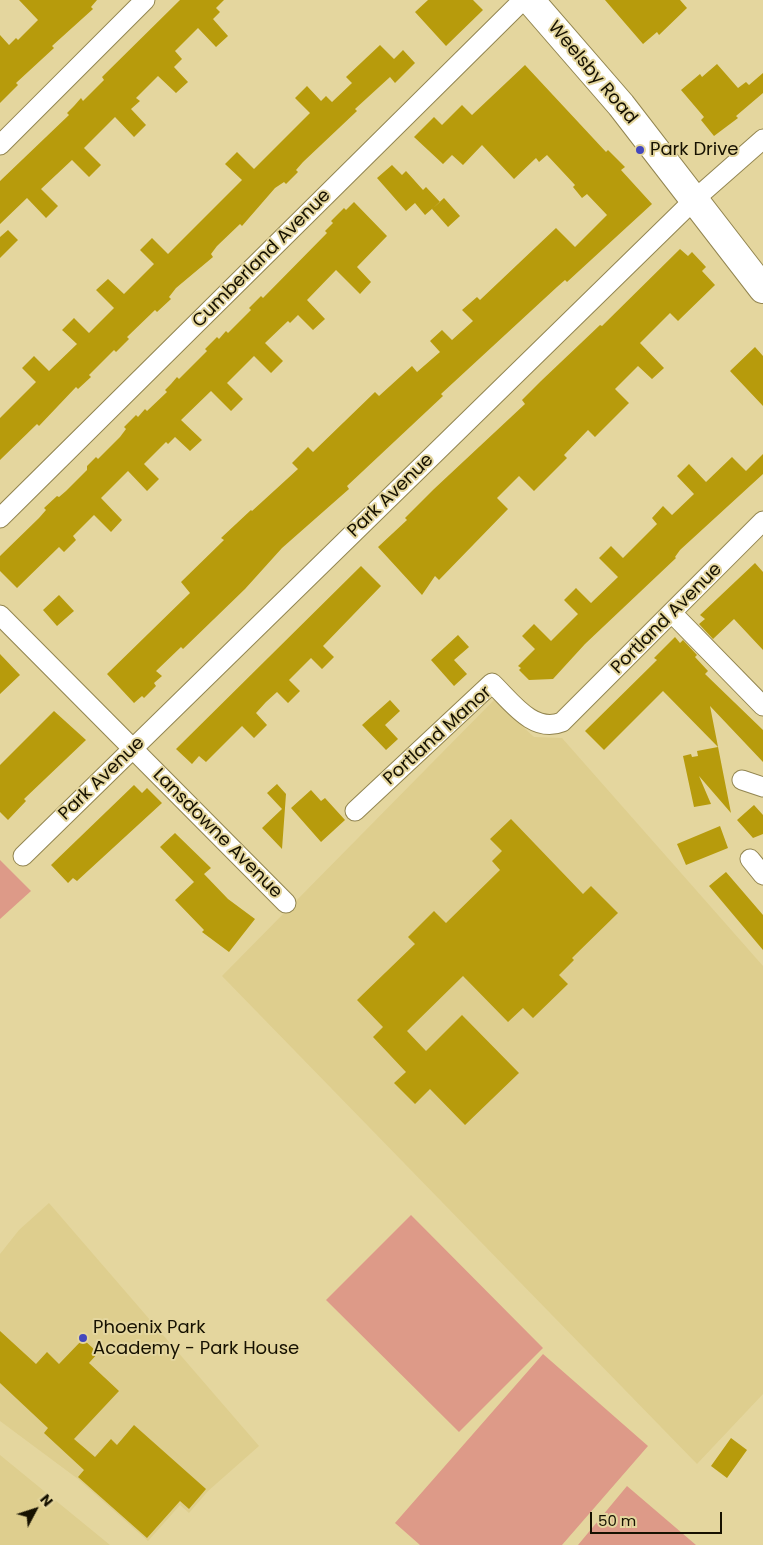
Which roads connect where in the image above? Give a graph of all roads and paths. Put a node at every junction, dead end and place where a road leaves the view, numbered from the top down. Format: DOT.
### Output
graph roads {
  1 [pos="145,0"];
  2 [pos="523,0"];
  3 [pos="530,0"];
  4 [pos="763,139"];
  5 [pos="0,145"];
  6 [pos="695,199"];
  7 [pos="763,289"];
  8 [pos="0,518"];
  9 [pos="763,521"];
  10 [pos="672,614"];
  11 [pos="0,616"];
  12 [pos="763,706"];
  13 [pos="571,716"];
  14 [pos="133,748"];
  15 [pos="742,780"];
  16 [pos="763,787"];
  17 [pos="355,811"];
  18 [pos="23,856"];
  19 [pos="750,859"];
  20 [pos="763,875"];
  21 [pos="286,903"];
  1 -- 5 [label="street"];
  2 -- 8 [label="street, Cumberland Avenue"];
  3 -- 6 [label="highway, Weelsby Road"];
  4 -- 6 [label="street, Park Avenue"];
  6 -- 7 [label="highway, Weelsby Road"];
  6 -- 14 [label="street, Park Avenue"];
  9 -- 10 [label="street, Portland Avenue"];
  10 -- 12 [label="street"];
  10 -- 13 [label="street, Portland Avenue"];
  11 -- 14 [label="street, Lansdowne Avenue"];
  13 -- 17 [label="street, Portland Manor"];
  14 -- 18 [label="street, Park Avenue"];
  14 -- 21 [label="street, Lansdowne Avenue"];
  15 -- 16 [label="street"];
  19 -- 20 [label="street"];
}
